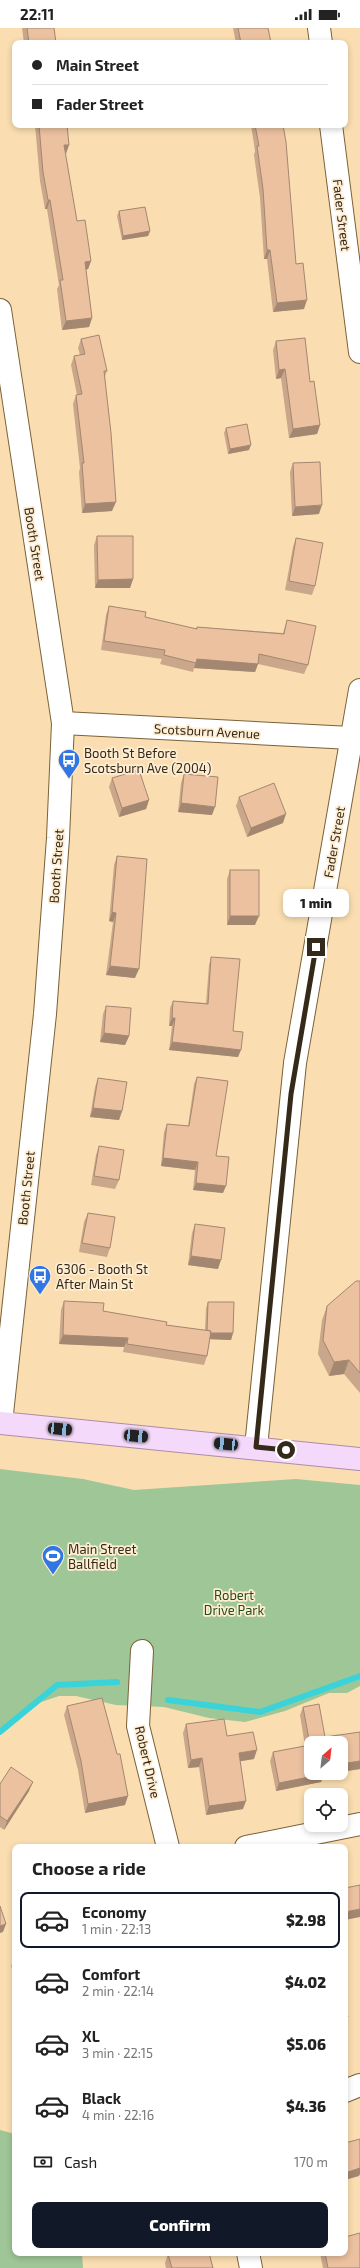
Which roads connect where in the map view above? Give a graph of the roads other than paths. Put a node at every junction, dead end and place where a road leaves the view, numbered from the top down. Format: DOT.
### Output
graph roads {
  1 [pos="319,28"];
  2 [pos="321,40"];
  3 [pos="331,128"];
  4 [pos="0,310"];
  5 [pos="360,352"];
  6 [pos="360,690"];
  7 [pos="63,723"];
  8 [pos="351,738"];
  9 [pos="1,1423"];
  10 [pos="256,1447"];
  11 [pos="360,1459"];
  12 [pos="142,1651"];
  13 [pos="360,1824"];
  14 [pos="167,1844"];
  15 [pos="261,1844"];
  16 [pos="360,2085"];
  17 [pos="348,2090"];
  18 [pos="249,2256"];
  19 [pos="251,2268"];
  1 -- 2 [label="street"];
  3 -- 5 [label="street, Fader Street"];
  4 -- 7 [label="street, Booth Street"];
  6 -- 8 [label="street, Fader Street"];
  7 -- 8 [label="street, Scotsburn Avenue"];
  7 -- 9 [label="street, Booth Street"];
  8 -- 10 [label="street, Fader Street"];
  9 -- 10 [label="main road"];
  10 -- 11 [label="main road"];
  12 -- 14 [label="street, Robert Drive"];
  13 -- 15 [label="street"];
  16 -- 17 [label="street"];
  18 -- 19 [label="street"];
}
